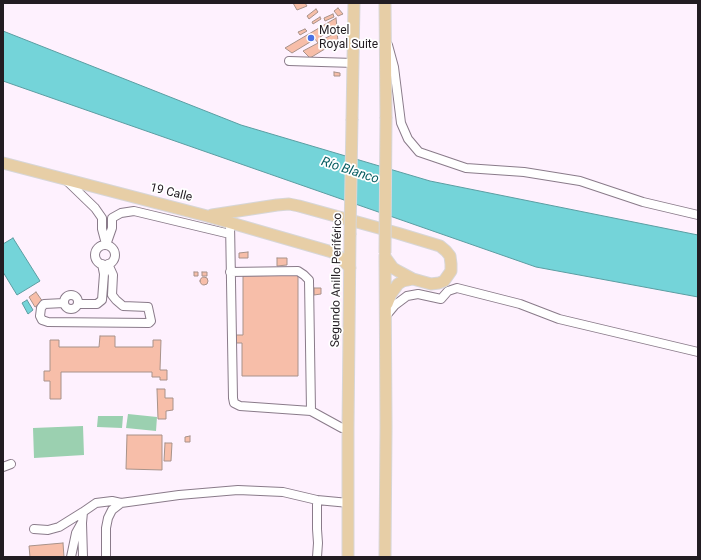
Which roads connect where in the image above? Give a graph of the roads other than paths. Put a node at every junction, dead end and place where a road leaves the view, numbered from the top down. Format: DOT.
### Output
graph roads {
  1 [pos="354,3"];
  2 [pos="385,3"];
  3 [pos="384,29"];
  4 [pos="289,61"];
  5 [pos="354,63"];
  6 [pos="3,163"];
  7 [pos="66,180"];
  8 [pos="698,215"];
  9 [pos="207,216"];
  10 [pos="230,222"];
  11 [pos="230,234"];
  12 [pos="350,238"];
  13 [pos="106,245"];
  14 [pos="332,252"];
  15 [pos="385,255"];
  16 [pos="105,264"];
  17 [pos="350,268"];
  18 [pos="230,272"];
  19 [pos="413,279"];
  20 [pos="385,314"];
  21 [pos="698,352"];
  22 [pos="311,411"];
  23 [pos="348,428"];
  24 [pos="11,464"];
  25 [pos="3,467"];
  26 [pos="317,500"];
  27 [pos="121,503"];
  28 [pos="349,503"];
  29 [pos="83,512"];
  30 [pos="82,523"];
  31 [pos="34,529"];
  32 [pos="71,557"];
  33 [pos="83,557"];
  34 [pos="106,557"];
  35 [pos="317,557"];
  36 [pos="348,557"];
  37 [pos="385,557"];
  1 -- 5 [label="main road, Segundo Anillo Periférico"];
  2 -- 3 [label="main road"];
  3 -- 8 [label="street"];
  3 -- 15 [label="main road, bridge"];
  4 -- 5 [label="street"];
  5 -- 12 [label="main road, Segundo Anillo Periférico, bridge"];
  6 -- 7 [label="main road, 19 Calle"];
  7 -- 9 [label="main road, 19 Calle"];
  7 -- 13 [label="street"];
  9 -- 10 [label="main road, 19 Calle"];
  9 -- 19 [label="main road"];
  10 -- 11 [label="street"];
  10 -- 14 [label="main road, 19 Calle"];
  11 -- 13 [label="street"];
  11 -- 18 [label="street"];
  12 -- 14 [label="main road"];
  12 -- 17 [label="main road, Segundo Anillo Periférico"];
  13 -- 16 [label="street"];
  13 -- 16 [label="street"];
  14 -- 17 [label="main road, 19 Calle"];
  15 -- 19 [label="main road"];
  15 -- 20 [label="main road"];
  16 -- 16 [label="street"];
  17 -- 23 [label="main road, Segundo Anillo Periférico"];
  18 -- 22 [label="street"];
  18 -- 22 [label="street"];
  19 -- 20 [label="main road"];
  20 -- 21 [label="street"];
  20 -- 37 [label="main road"];
  22 -- 23 [label="street"];
  23 -- 28 [label="main road, Segundo Anillo Periférico"];
  24 -- 25 [label="street"];
  26 -- 27 [label="street"];
  26 -- 28 [label="street"];
  26 -- 35 [label="street"];
  27 -- 29 [label="street"];
  27 -- 34 [label="street"];
  28 -- 36 [label="main road, Segundo Anillo Periférico"];
  29 -- 30 [label="street"];
  29 -- 31 [label="street"];
  30 -- 32 [label="street"];
  30 -- 33 [label="street"];
}
